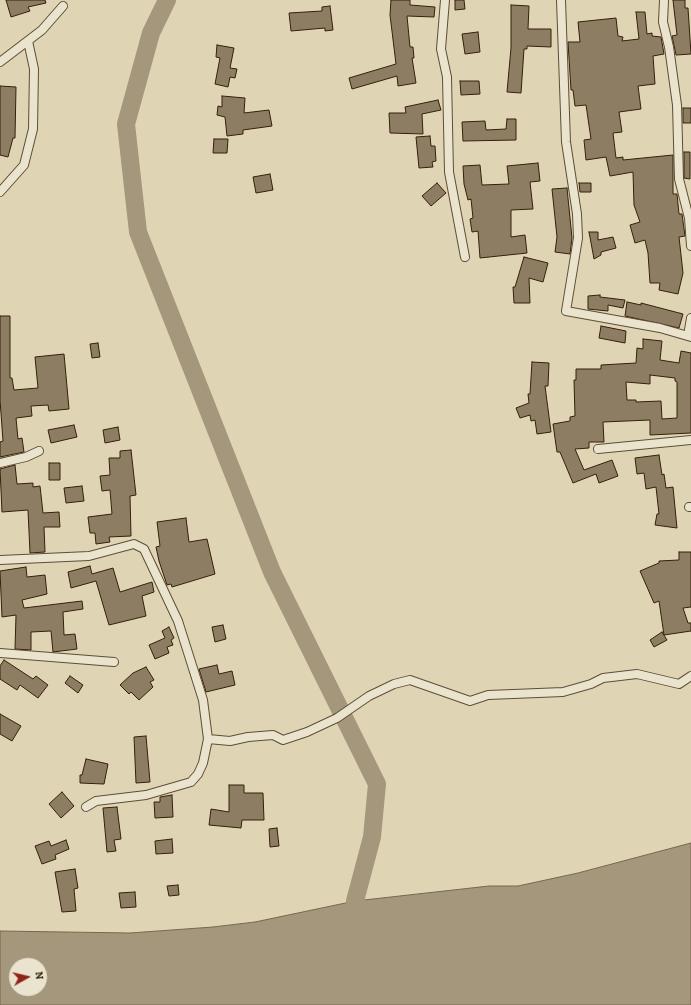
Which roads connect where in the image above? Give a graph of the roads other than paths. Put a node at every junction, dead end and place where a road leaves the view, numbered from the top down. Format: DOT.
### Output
graph roads {
  1 [pos="445,0"];
  2 [pos="561,0"];
  3 [pos="664,0"];
  4 [pos="63,6"];
  5 [pos="28,41"];
  6 [pos="0,62"];
  7 [pos="0,192"];
  8 [pos="691,246"];
  9 [pos="465,257"];
  10 [pos="691,318"];
  11 [pos="689,337"];
  12 [pos="691,440"];
  13 [pos="598,449"];
  14 [pos="39,451"];
  15 [pos="0,463"];
  16 [pos="0,560"];
  17 [pos="0,653"];
  18 [pos="114,662"];
  19 [pos="691,676"];
  20 [pos="208,739"];
  21 [pos="86,806"];
  1 -- 9 [label="street"];
  2 -- 11 [label="street"];
  3 -- 8 [label="street"];
  4 -- 5 [label="street"];
  5 -- 6 [label="street"];
  5 -- 7 [label="street"];
  10 -- 11 [label="street"];
  12 -- 13 [label="street"];
  14 -- 15 [label="street"];
  16 -- 20 [label="street"];
  17 -- 18 [label="street"];
  19 -- 20 [label="street"];
  20 -- 21 [label="street"];
}
